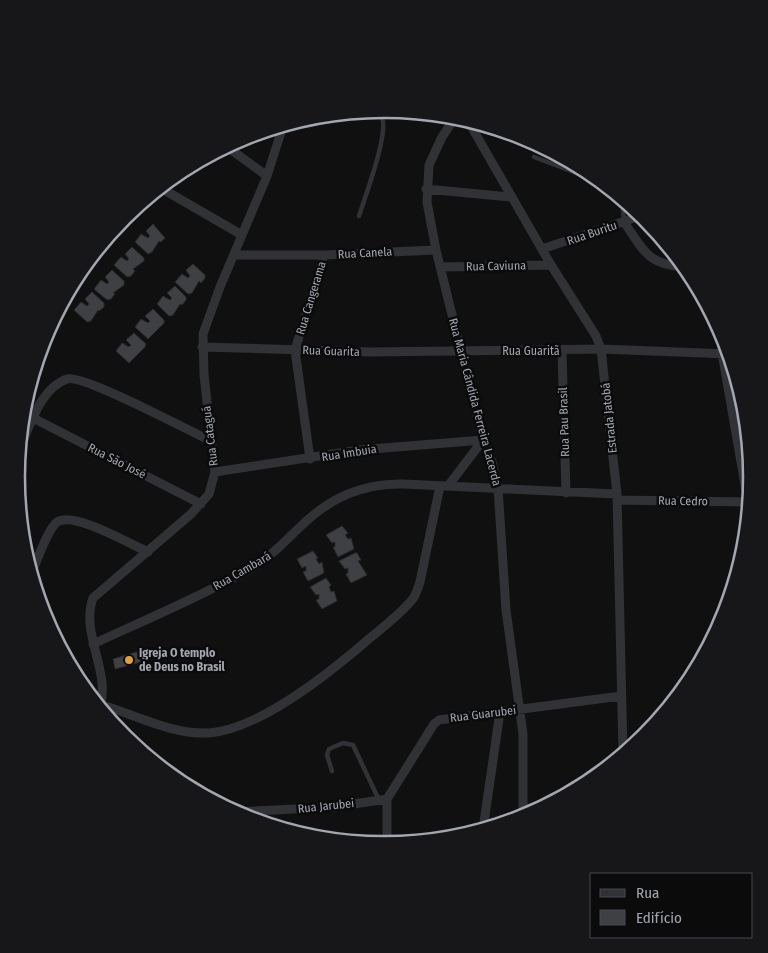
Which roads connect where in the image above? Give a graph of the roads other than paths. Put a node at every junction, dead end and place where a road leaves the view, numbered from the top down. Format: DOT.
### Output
graph roads {
  1 [pos="382,118"];
  2 [pos="451,124"];
  3 [pos="473,129"];
  4 [pos="281,133"];
  5 [pos="233,151"];
  6 [pos="534,157"];
  7 [pos="573,172"];
  8 [pos="267,176"];
  9 [pos="426,189"];
  10 [pos="165,192"];
  11 [pos="511,197"];
  12 [pos="623,209"];
  13 [pos="360,216"];
  14 [pos="633,219"];
  15 [pos="624,222"];
  16 [pos="242,235"];
  17 [pos="542,249"];
  18 [pos="436,250"];
  19 [pos="235,255"];
  20 [pos="324,255"];
  21 [pos="551,265"];
  22 [pos="675,266"];
  23 [pos="440,267"];
  24 [pos="202,346"];
  25 [pos="601,349"];
  26 [pos="295,350"];
  27 [pos="460,351"];
  28 [pos="562,351"];
  29 [pos="721,354"];
  30 [pos="730,382"];
  31 [pos="33,418"];
  32 [pos="28,430"];
  33 [pos="483,440"];
  34 [pos="211,441"];
  35 [pos="742,457"];
  36 [pos="310,459"];
  37 [pos="215,472"];
  38 [pos="444,486"];
  39 [pos="498,488"];
  40 [pos="566,493"];
  41 [pos="617,497"];
  42 [pos="742,500"];
  43 [pos="201,504"];
  44 [pos="148,552"];
  45 [pos="36,564"];
  46 [pos="93,644"];
  47 [pos="100,696"];
  48 [pos="622,696"];
  49 [pos="109,707"];
  50 [pos="521,709"];
  51 [pos="500,712"];
  52 [pos="623,744"];
  53 [pos="332,771"];
  54 [pos="383,800"];
  55 [pos="523,807"];
  56 [pos="255,811"];
  57 [pos="483,821"];
  58 [pos="387,836"];
  1 -- 13 [label="lane"];
  2 -- 9 [label="street, Rua Maria Cândida Ferreira Lacerda"];
  3 -- 11 [label="street, Estrada Jatobá"];
  4 -- 8 [label="street, Rua Cataguá"];
  5 -- 8 [label="street"];
  6 -- 7 [label="lane"];
  8 -- 16 [label="street, Rua Cataguá"];
  9 -- 11 [label="street"];
  9 -- 18 [label="street, Rua Maria Cândida Ferreira Lacerda"];
  10 -- 16 [label="street"];
  11 -- 17 [label="street, Estrada Jatobá"];
  12 -- 15 [label="lane"];
  14 -- 15 [label="street, Rua Buritu"];
  15 -- 17 [label="street, Rua Buritu"];
  15 -- 22 [label="street"];
  16 -- 19 [label="street, Rua Cataguá"];
  17 -- 21 [label="street, Estrada Jatobá"];
  18 -- 20 [label="street, Rua Canela"];
  18 -- 23 [label="street, Rua Maria Cândida Ferreira Lacerda"];
  19 -- 20 [label="street, Rua Canela"];
  19 -- 24 [label="street, Rua Cataguá"];
  20 -- 26 [label="street, Rua Cangerama"];
  21 -- 23 [label="street, Rua Caviuna"];
  21 -- 25 [label="street, Estrada Jatobá"];
  23 -- 27 [label="street, Rua Maria Cândida Ferreira Lacerda"];
  24 -- 26 [label="street, Rua Guarita"];
  24 -- 34 [label="street, Rua Cataguá"];
  25 -- 28 [label="street, Rua Guaritã"];
  25 -- 29 [label="street"];
  25 -- 41 [label="street, Estrada Jatobá"];
  26 -- 27 [label="street, Rua Guarita"];
  26 -- 36 [label="street, Rua Cangerama"];
  27 -- 28 [label="street, Rua Guaritã"];
  27 -- 33 [label="street, Rua Maria Cândida Ferreira Lacerda"];
  28 -- 40 [label="street, Rua Pau Brasil"];
  30 -- 35 [label="street"];
  31 -- 32 [label="street"];
  31 -- 34 [label="street"];
  31 -- 43 [label="street, Rua São José"];
  33 -- 36 [label="street, Rua Imbuia"];
  33 -- 38 [label="street"];
  33 -- 39 [label="street, Rua Maria Cândida Ferreira Lacerda"];
  34 -- 37 [label="street, Rua Cataguá"];
  36 -- 37 [label="street, Rua Imbuia"];
  37 -- 43 [label="street, Rua Cataguá"];
  38 -- 39 [label="street, Rua Cambará"];
  38 -- 46 [label="street, Rua Cambará"];
  38 -- 49 [label="street"];
  39 -- 40 [label="street, Rua Cedro"];
  39 -- 50 [label="street, Rua Maria Cândida Ferreira Lacerda"];
  40 -- 41 [label="street, Rua Cedro"];
  41 -- 42 [label="street, Rua Cedro"];
  41 -- 48 [label="street, Estrada Jatobá"];
  43 -- 44 [label="street, Rua Cataguá"];
  44 -- 45 [label="street"];
  44 -- 46 [label="street, Rua Cataguá"];
  46 -- 47 [label="street, Rua Cataguá"];
  48 -- 50 [label="street, Rua Guarubei"];
  48 -- 52 [label="street, Estrada Jatobá"];
  50 -- 51 [label="street, Rua Guarubei"];
  50 -- 55 [label="street, Rua Maria Cândida Ferreira Lacerda"];
  51 -- 54 [label="street, Rua Guarubei"];
  51 -- 57 [label="street"];
  53 -- 54 [label="lane"];
  54 -- 56 [label="street, Rua Jarubei"];
  54 -- 58 [label="street"];
}
